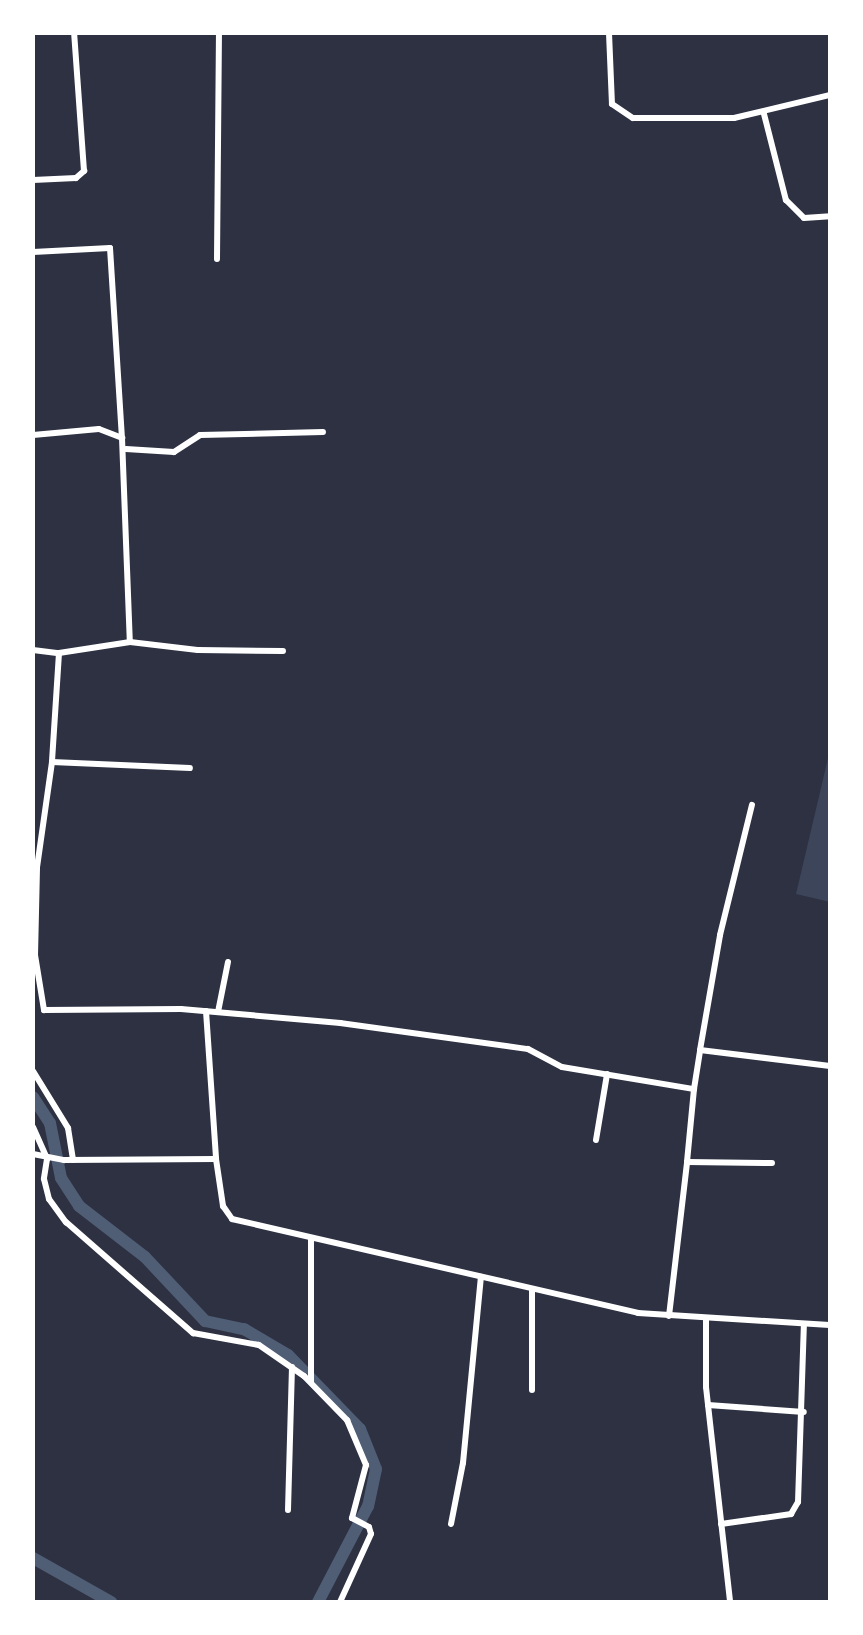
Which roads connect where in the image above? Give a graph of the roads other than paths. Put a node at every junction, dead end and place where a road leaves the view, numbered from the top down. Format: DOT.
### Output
graph roads {
  1 [pos="74,33"];
  2 [pos="219,33"];
  3 [pos="608,33"];
  4 [pos="830,95"];
  5 [pos="764,114"];
  6 [pos="33,180"];
  7 [pos="830,216"];
  8 [pos="33,252"];
  9 [pos="217,259"];
  10 [pos="323,432"];
  11 [pos="33,435"];
  12 [pos="122,438"];
  13 [pos="126,449"];
  14 [pos="130,642"];
  15 [pos="33,650"];
  16 [pos="283,651"];
  17 [pos="59,653"];
  18 [pos="52,762"];
  19 [pos="190,768"];
  20 [pos="752,805"];
  21 [pos="228,962"];
  22 [pos="206,1011"];
  23 [pos="218,1012"];
  24 [pos="699,1050"];
  25 [pos="830,1066"];
  26 [pos="33,1071"];
  27 [pos="607,1074"];
  28 [pos="694,1089"];
  29 [pos="33,1127"];
  30 [pos="596,1140"];
  31 [pos="33,1154"];
  32 [pos="47,1159"];
  33 [pos="216,1159"];
  34 [pos="73,1160"];
  35 [pos="687,1162"];
  36 [pos="772,1163"];
  37 [pos="312,1239"];
  38 [pos="481,1277"];
  39 [pos="533,1289"];
  40 [pos="669,1316"];
  41 [pos="706,1319"];
  42 [pos="804,1324"];
  43 [pos="830,1325"];
  44 [pos="292,1367"];
  45 [pos="311,1382"];
  46 [pos="532,1391"];
  47 [pos="708,1405"];
  48 [pos="804,1412"];
  49 [pos="288,1510"];
  50 [pos="451,1524"];
  51 [pos="721,1524"];
  52 [pos="340,1602"];
  53 [pos="730,1602"];
  1 -- 6 [label="street"];
  2 -- 9 [label="street"];
  3 -- 5 [label="street"];
  4 -- 5 [label="street"];
  5 -- 7 [label="street"];
  8 -- 12 [label="street"];
  10 -- 13 [label="street"];
  11 -- 12 [label="street"];
  12 -- 13 [label="street"];
  13 -- 14 [label="street"];
  14 -- 16 [label="street"];
  14 -- 17 [label="street"];
  15 -- 17 [label="street"];
  17 -- 18 [label="street"];
  18 -- 19 [label="street"];
  18 -- 22 [label="street"];
  20 -- 24 [label="street"];
  21 -- 23 [label="street"];
  22 -- 23 [label="street"];
  22 -- 33 [label="street"];
  23 -- 27 [label="street"];
  24 -- 25 [label="street"];
  24 -- 28 [label="street"];
  26 -- 34 [label="street"];
  27 -- 28 [label="street"];
  27 -- 30 [label="street"];
  28 -- 35 [label="street"];
  29 -- 32 [label="street"];
  31 -- 32 [label="street"];
  32 -- 34 [label="street"];
  32 -- 44 [label="street"];
  33 -- 34 [label="street"];
  33 -- 37 [label="street"];
  35 -- 36 [label="street"];
  35 -- 40 [label="street"];
  37 -- 38 [label="street"];
  37 -- 45 [label="street"];
  38 -- 39 [label="street"];
  38 -- 50 [label="street"];
  39 -- 40 [label="street"];
  39 -- 46 [label="street"];
  40 -- 41 [label="street"];
  41 -- 42 [label="street"];
  41 -- 47 [label="street"];
  42 -- 43 [label="street"];
  42 -- 48 [label="street"];
  44 -- 45 [label="street"];
  44 -- 49 [label="street"];
  45 -- 52 [label="street"];
  47 -- 48 [label="street"];
  47 -- 51 [label="street"];
  48 -- 51 [label="street"];
  51 -- 53 [label="street"];
}
